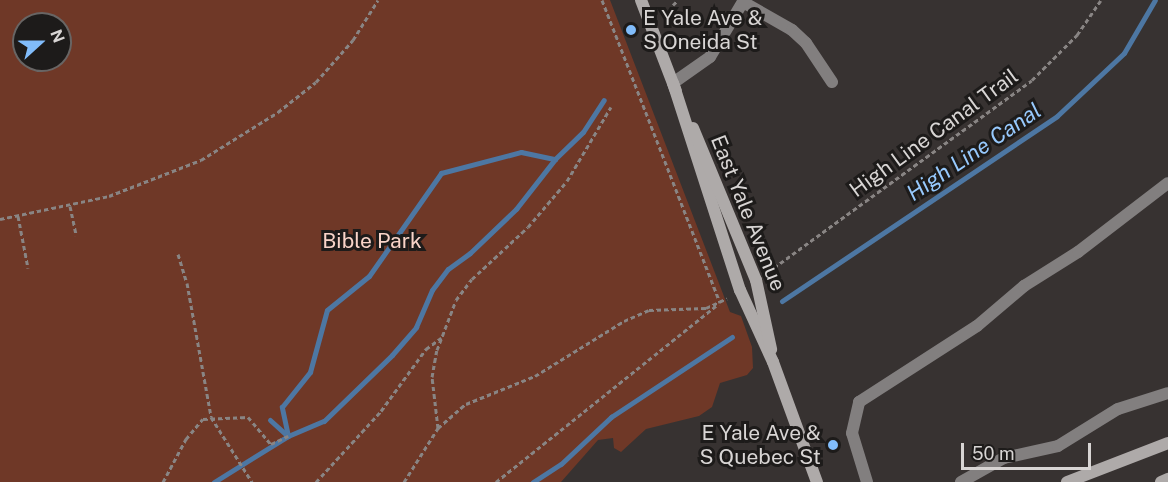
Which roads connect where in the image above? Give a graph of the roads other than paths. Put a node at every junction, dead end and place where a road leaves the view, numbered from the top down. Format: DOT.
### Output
graph roads {
  1 [pos="641,0"];
  2 [pos="744,1"];
  3 [pos="832,82"];
  4 [pos="673,83"];
  5 [pos="1168,183"];
  6 [pos="773,362"];
  7 [pos="1168,393"];
  8 [pos="1168,443"];
  9 [pos="1168,479"];
  10 [pos="817,482"];
  11 [pos="867,482"];
  12 [pos="961,482"];
  13 [pos="1067,482"];
  14 [pos="1161,482"];
  1 -- 4 [label="main road, East Yale Avenue"];
  2 -- 3 [label="street"];
  2 -- 4 [label="street"];
  4 -- 6 [label="main road, East Yale Avenue"];
  4 -- 6 [label="main road, East Yale Avenue"];
  5 -- 11 [label="street"];
  6 -- 10 [label="main road, East Yale Avenue"];
  7 -- 12 [label="street"];
  8 -- 13 [label="main road"];
  9 -- 14 [label="main road"];
}
